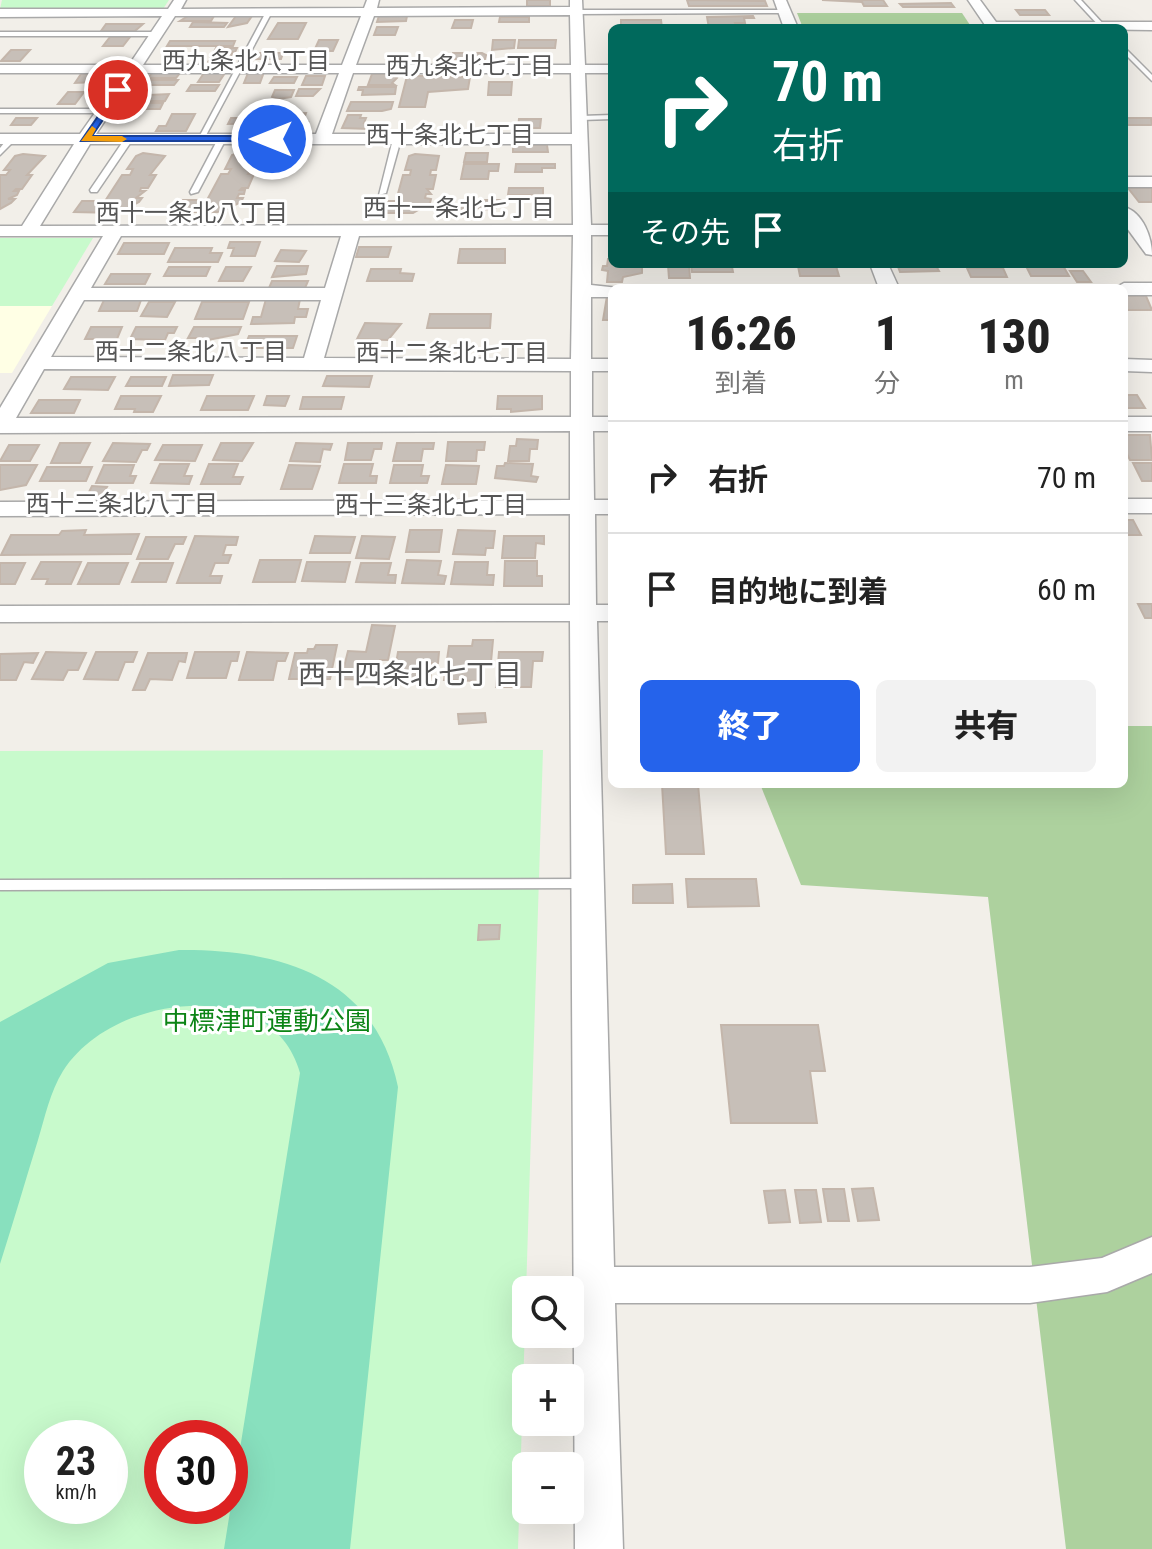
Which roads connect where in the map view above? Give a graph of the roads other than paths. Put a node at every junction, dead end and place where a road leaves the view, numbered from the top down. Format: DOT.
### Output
graph roads {
  1 [pos="974,0"];
  2 [pos="1078,0"];
  3 [pos="176,6"];
  4 [pos="371,6"];
  5 [pos="782,6"];
  6 [pos="576,8"];
  7 [pos="269,12"];
  8 [pos="0,13"];
  9 [pos="991,24"];
  10 [pos="1100,24"];
  11 [pos="1128,26"];
  12 [pos="1152,26"];
  13 [pos="0,34"];
  14 [pos="157,34"];
  15 [pos="1128,53"];
  16 [pos="0,69"];
  17 [pos="132,69"];
  18 [pos="238,69"];
  19 [pos="346,69"];
  20 [pos="577,69"];
  21 [pos="608,69"];
  22 [pos="1152,79"];
  23 [pos="0,111"];
  24 [pos="104,111"];
  25 [pos="608,117"];
  26 [pos="581,118"];
  27 [pos="6,139"];
  28 [pos="85,139"];
  29 [pos="129,139"];
  30 [pos="200,139"];
  31 [pos="222,139"];
  32 [pos="322,139"];
  33 [pos="397,139"];
  34 [pos="581,139"];
  35 [pos="0,153"];
  36 [pos="1128,182"];
  37 [pos="1152,182"];
  38 [pos="94,190"];
  39 [pos="194,192"];
  40 [pos="382,193"];
  41 [pos="608,230"];
  42 [pos="1138,230"];
  43 [pos="0,231"];
  44 [pos="28,231"];
  45 [pos="115,231"];
  46 [pos="351,231"];
  47 [pos="582,231"];
  48 [pos="1152,250"];
  49 [pos="1128,289"];
  50 [pos="1152,289"];
  51 [pos="581,291"];
  52 [pos="608,291"];
  53 [pos="78,294"];
  54 [pos="333,294"];
  55 [pos="37,363"];
  56 [pos="312,364"];
  57 [pos="581,365"];
  58 [pos="608,365"];
  59 [pos="1128,365"];
  60 [pos="1152,366"];
  61 [pos="581,424"];
  62 [pos="608,424"];
  63 [pos="1128,424"];
  64 [pos="1152,424"];
  65 [pos="0,426"];
  66 [pos="1128,506"];
  67 [pos="1152,506"];
  68 [pos="583,507"];
  69 [pos="608,507"];
  70 [pos="0,509"];
  71 [pos="599,613"];
  72 [pos="0,614"];
  73 [pos="586,884"];
  74 [pos="0,885"];
  75 [pos="1152,1254"];
  76 [pos="594,1285"];
  77 [pos="599,1549"];
  1 -- 9 [label="street"];
  2 -- 10 [label="lane"];
  3 -- 7 [label="street"];
  3 -- 8 [label="street"];
  3 -- 14 [label="street"];
  4 -- 6 [label="street"];
  4 -- 7 [label="street"];
  4 -- 19 [label="street"];
  5 -- 6 [label="lane"];
  6 -- 20 [label="street"];
  7 -- 18 [label="lane"];
  11 -- 12 [label="street"];
  13 -- 14 [label="lane"];
  14 -- 17 [label="street"];
  15 -- 22 [label="lane"];
  16 -- 17 [label="street"];
  17 -- 18 [label="street"];
  17 -- 24 [label="street"];
  18 -- 19 [label="street"];
  18 -- 30 [label="lane"];
  19 -- 20 [label="street"];
  19 -- 32 [label="street"];
  20 -- 21 [label="street"];
  20 -- 26 [label="street"];
  23 -- 24 [label="lane"];
  24 -- 28 [label="street"];
  25 -- 26 [label="lane"];
  26 -- 34 [label="street"];
  27 -- 28 [label="street"];
  27 -- 35 [label="lane"];
  28 -- 29 [label="street"];
  28 -- 44 [label="street"];
  29 -- 30 [label="street"];
  29 -- 38 [label="lane"];
  30 -- 31 [label="street"];
  31 -- 32 [label="street"];
  31 -- 39 [label="lane"];
  32 -- 33 [label="street"];
  33 -- 34 [label="street"];
  33 -- 40 [label="lane"];
  34 -- 47 [label="street"];
  36 -- 37 [label="street"];
  41 -- 47 [label="street"];
  42 -- 48 [label="street"];
  43 -- 44 [label="street"];
  44 -- 45 [label="street"];
  45 -- 46 [label="street"];
  45 -- 53 [label="street"];
  46 -- 47 [label="street"];
  46 -- 54 [label="street"];
  47 -- 51 [label="street"];
  49 -- 50 [label="street"];
  51 -- 52 [label="street"];
  51 -- 57 [label="street"];
  53 -- 54 [label="street"];
  53 -- 55 [label="street"];
  54 -- 56 [label="street"];
  55 -- 56 [label="street"];
  55 -- 65 [label="street"];
  56 -- 57 [label="street"];
  57 -- 58 [label="street"];
  57 -- 61 [label="street"];
  59 -- 60 [label="street"];
  61 -- 62 [label="street"];
  61 -- 65 [label="street"];
  61 -- 68 [label="street"];
  63 -- 64 [label="street"];
  66 -- 67 [label="street"];
  68 -- 69 [label="street"];
  68 -- 70 [label="street"];
  68 -- 71 [label="street"];
  71 -- 72 [label="street"];
  71 -- 73 [label="street"];
  73 -- 74 [label="lane"];
  73 -- 76 [label="street"];
  75 -- 76 [label="street"];
  76 -- 77 [label="street"];
}
